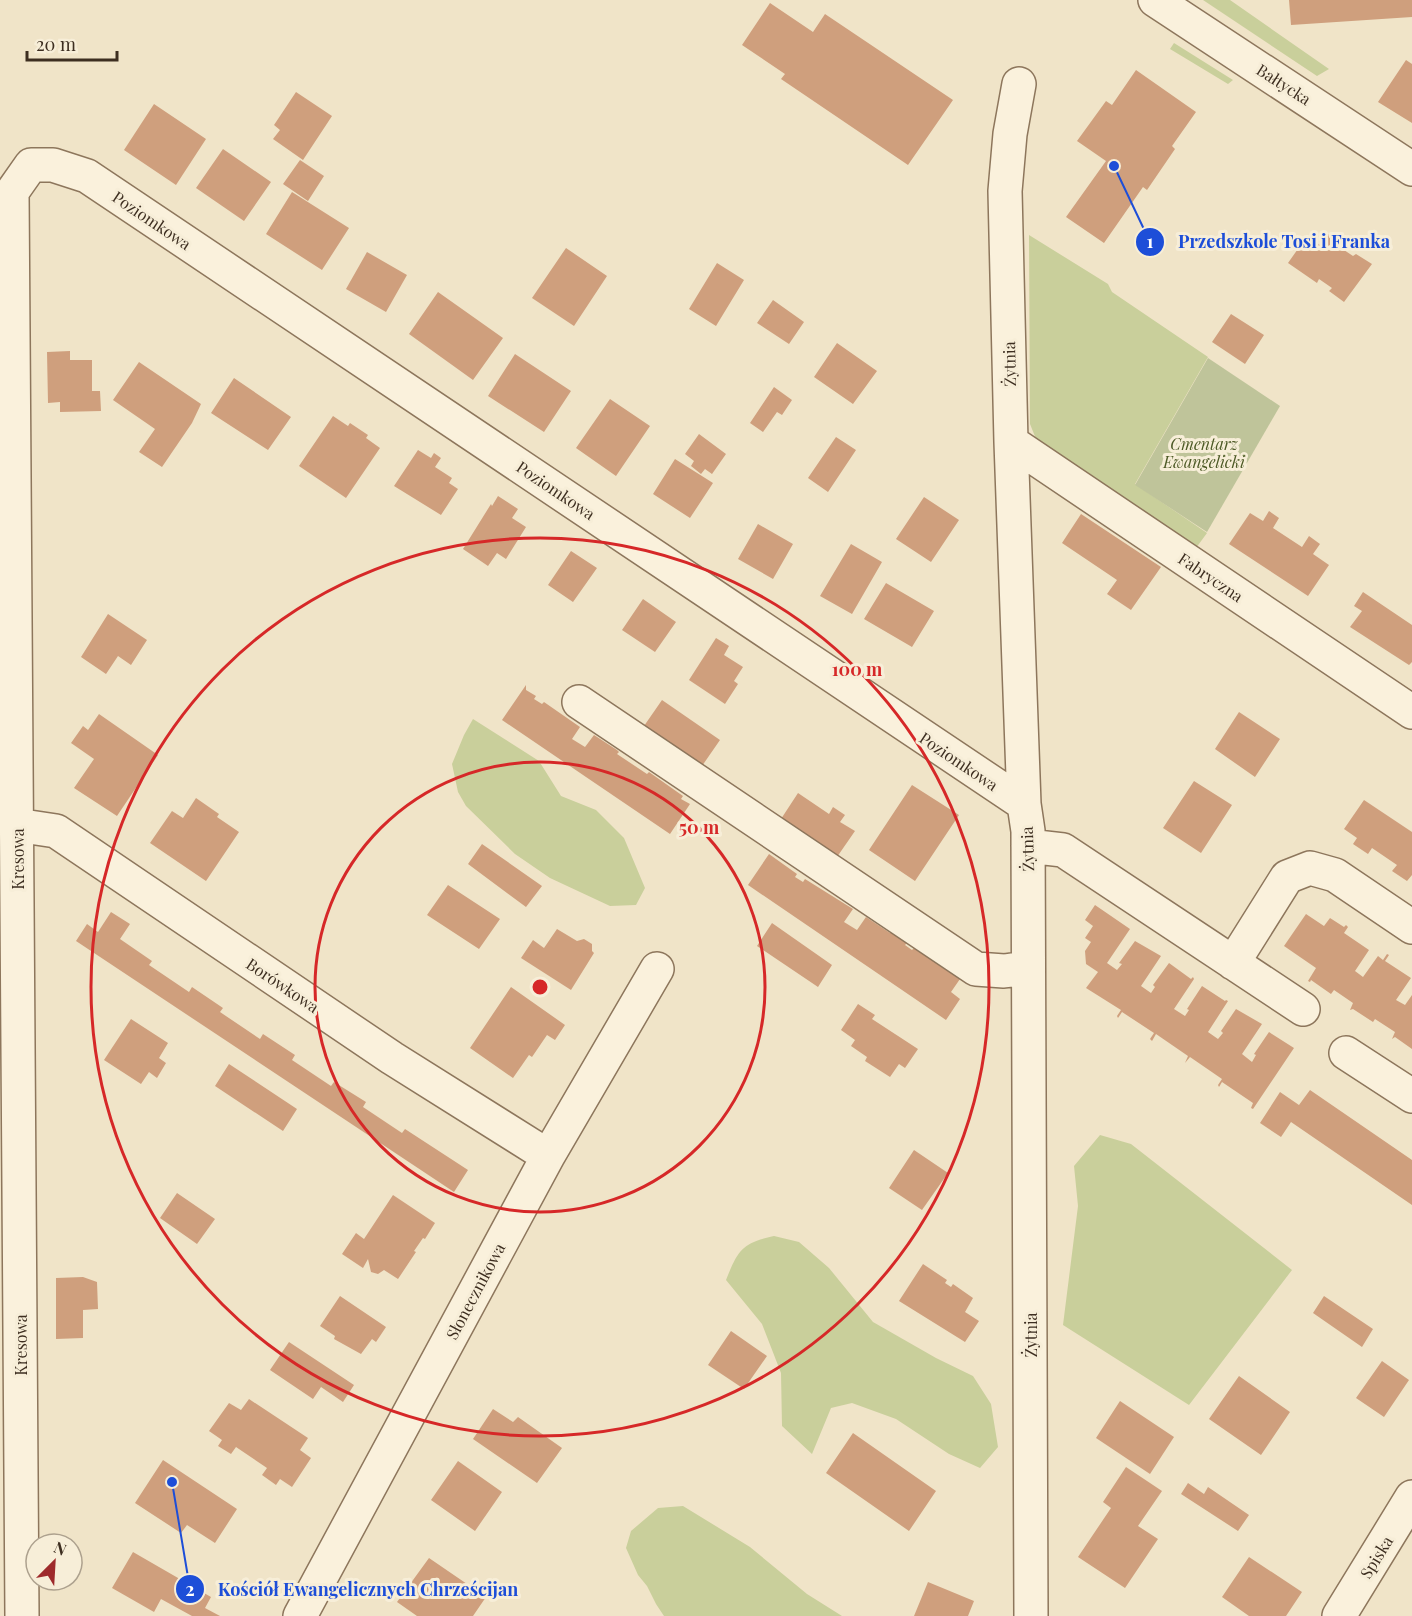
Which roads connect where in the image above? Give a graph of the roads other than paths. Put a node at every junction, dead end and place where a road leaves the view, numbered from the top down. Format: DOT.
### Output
graph roads {
  1 [pos="1155,0"];
  2 [pos="1019,84"];
  3 [pos="1412,169"];
  4 [pos="87,176"];
  5 [pos="1011,442"];
  6 [pos="8,679"];
  7 [pos="579,702"];
  8 [pos="1412,712"];
  9 [pos="1024,804"];
  10 [pos="16,825"];
  11 [pos="1028,846"];
  12 [pos="1412,927"];
  13 [pos="1233,963"];
  14 [pos="1028,968"];
  15 [pos="657,969"];
  16 [pos="1303,1009"];
  17 [pos="1346,1053"];
  18 [pos="1412,1096"];
  19 [pos="548,1155"];
  20 [pos="10,1435"];
  21 [pos="1412,1497"];
  22 [pos="22,1616"];
  23 [pos="300,1616"];
  24 [pos="1031,1616"];
  25 [pos="1339,1616"];
  1 -- 3 [label="street, Bałtycka"];
  2 -- 5 [label="street, Żytnia"];
  4 -- 6 [label="street, Kresowa"];
  4 -- 9 [label="street, Poziomkowa"];
  5 -- 8 [label="street, Fabryczna"];
  5 -- 9 [label="street, Żytnia"];
  6 -- 10 [label="street, Kresowa"];
  7 -- 14 [label="street"];
  9 -- 11 [label="street, Żytnia"];
  10 -- 19 [label="street, Borówkowa"];
  10 -- 20 [label="street, Kresowa"];
  11 -- 13 [label="street"];
  11 -- 14 [label="street, Żytnia"];
  12 -- 13 [label="street"];
  13 -- 16 [label="street"];
  14 -- 24 [label="street, Żytnia"];
  15 -- 19 [label="street, Słonecznikowa"];
  17 -- 18 [label="street"];
  19 -- 23 [label="street, Słonecznikowa"];
  20 -- 22 [label="street, Kresowa"];
  21 -- 25 [label="street, Spiska"];
}
